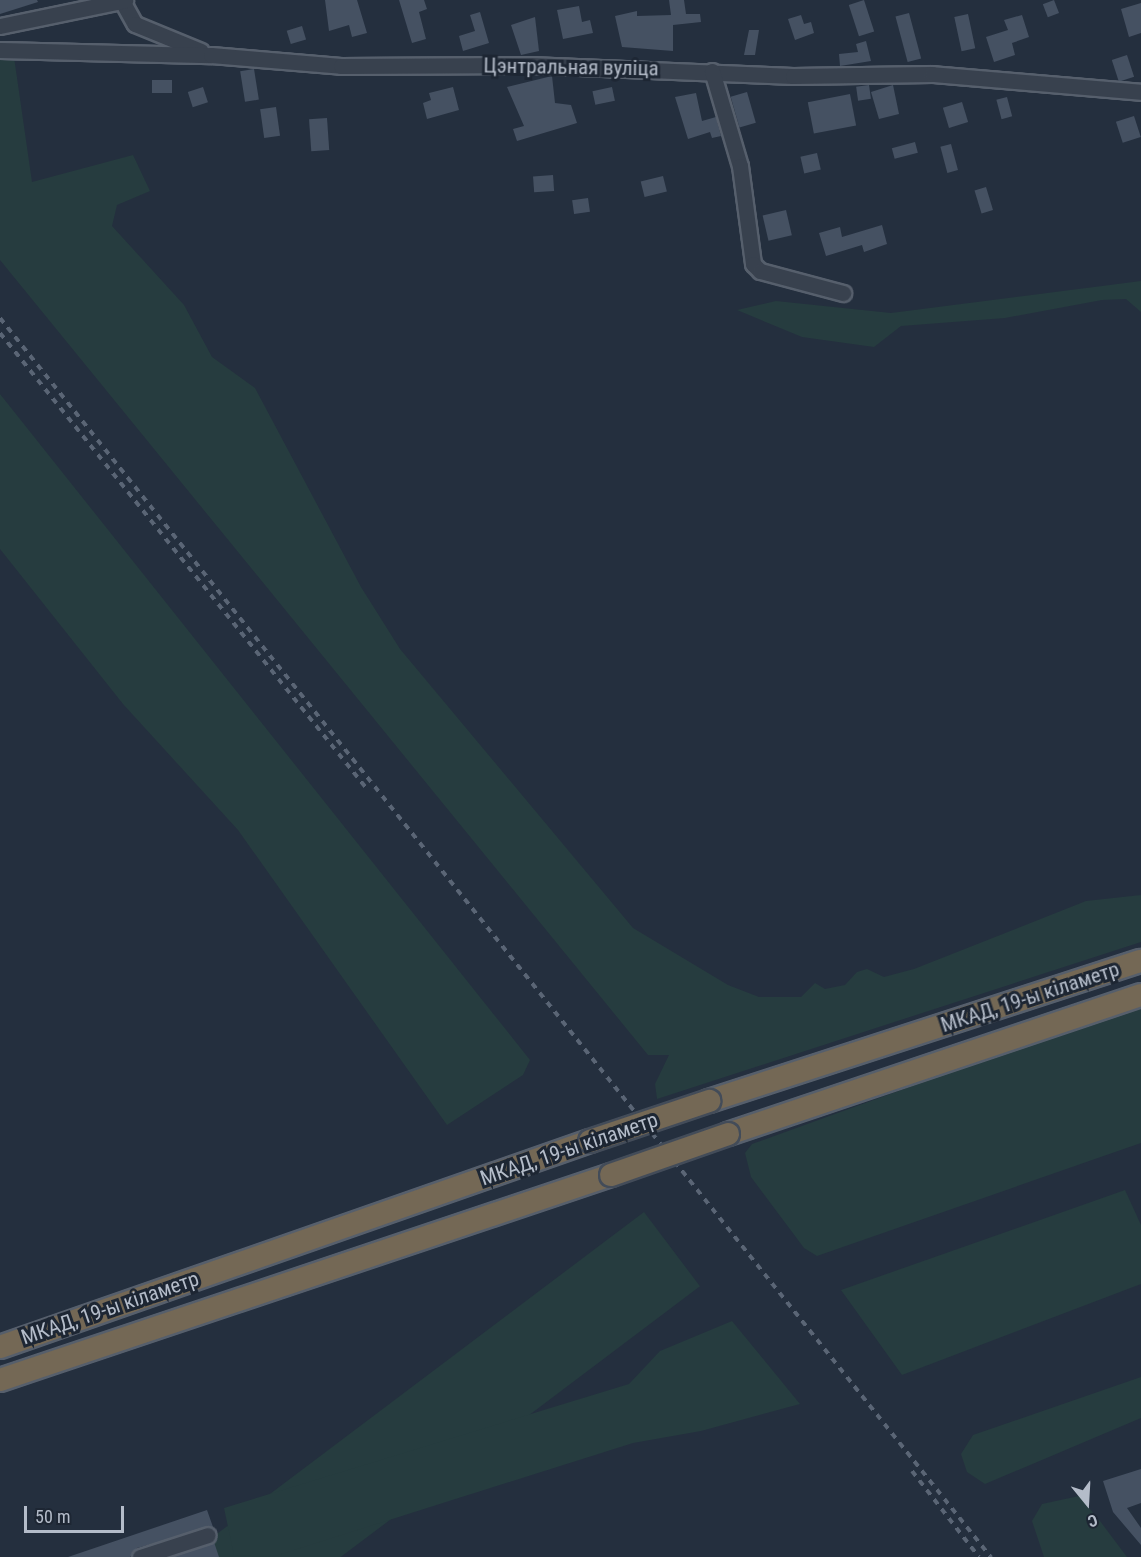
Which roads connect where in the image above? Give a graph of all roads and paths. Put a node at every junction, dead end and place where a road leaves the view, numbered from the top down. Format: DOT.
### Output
graph roads {
  1 [pos="123,1"];
  2 [pos="0,26"];
  3 [pos="0,50"];
  4 [pos="211,55"];
  5 [pos="712,70"];
  6 [pos="1141,92"];
  7 [pos="843,293"];
  8 [pos="1141,961"];
  9 [pos="1141,994"];
  10 [pos="0,1347"];
  11 [pos="0,1380"];
  12 [pos="208,1535"];
  13 [pos="180,1551"];
  14 [pos="140,1557"];
  1 -- 2 [label="street"];
  1 -- 4 [label="street"];
  3 -- 4 [label="street, Цэнтральная вуліца"];
  4 -- 5 [label="street, Цэнтральная вуліца"];
  5 -- 6 [label="street, Цэнтральная вуліца"];
  5 -- 7 [label="street"];
  8 -- 10 [label="highway, МКАД, 19-ы кіламетр, bridge"];
  9 -- 11 [label="highway, МКАД, 19-ы кіламетр, bridge"];
  12 -- 13 [label="street"];
  13 -- 14 [label="street"];
}
